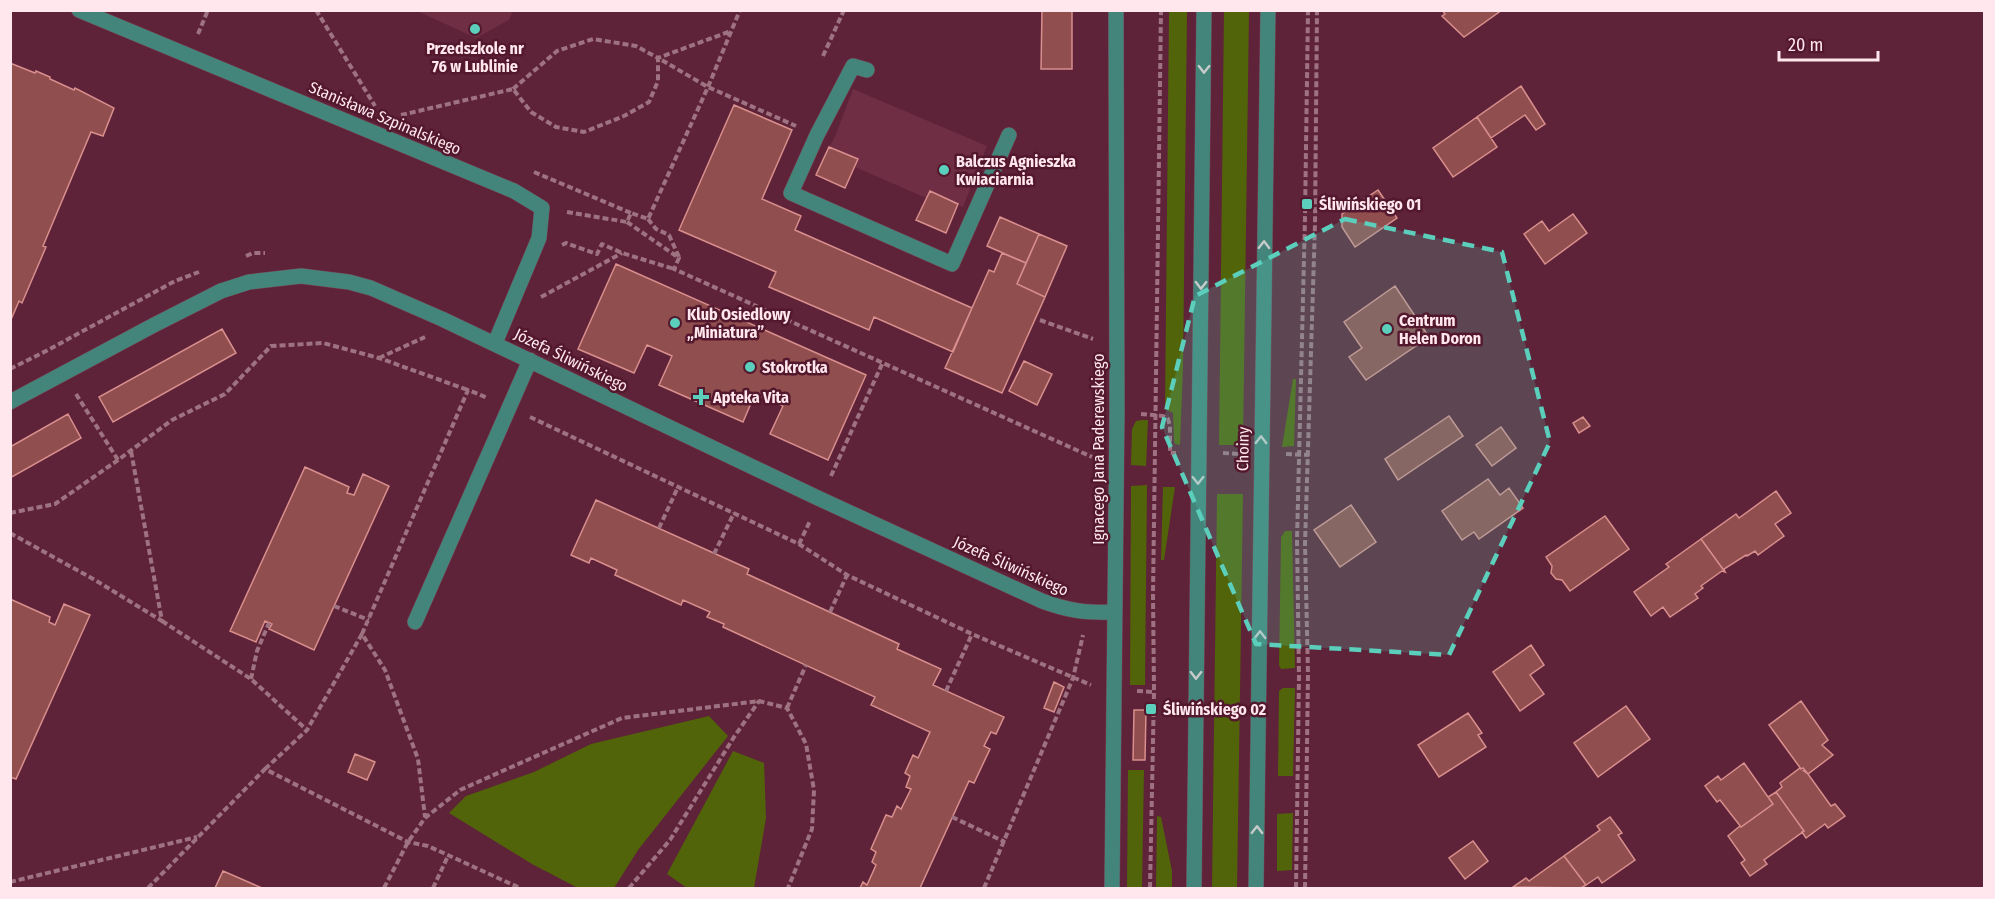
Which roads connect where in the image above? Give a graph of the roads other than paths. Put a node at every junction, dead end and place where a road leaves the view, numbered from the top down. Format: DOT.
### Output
graph roads {
  1 [pos="79,10"];
  2 [pos="1116,10"];
  3 [pos="1204,10"];
  4 [pos="1268,10"];
  5 [pos="867,70"];
  6 [pos="1009,135"];
  7 [pos="495,343"];
  8 [pos="530,360"];
  9 [pos="10,402"];
  10 [pos="1114,612"];
  11 [pos="415,622"];
  12 [pos="1112,888"];
  13 [pos="1194,888"];
  14 [pos="1256,888"];
  1 -- 7 [label="street, Stanisława Szpinalskiego"];
  2 -- 10 [label="street, Ignacego Jana Paderewskiego"];
  3 -- 13 [label="street, one-way"];
  14 -- 4 [label="street, Choiny, one-way"];
  5 -- 6 [label="street"];
  7 -- 8 [label="street, Józefa Śliwińskiego"];
  7 -- 9 [label="street, Józefa Śliwińskiego"];
  8 -- 10 [label="street, Józefa Śliwińskiego"];
  8 -- 11 [label="street"];
  10 -- 12 [label="street, Ignacego Jana Paderewskiego"];
}
